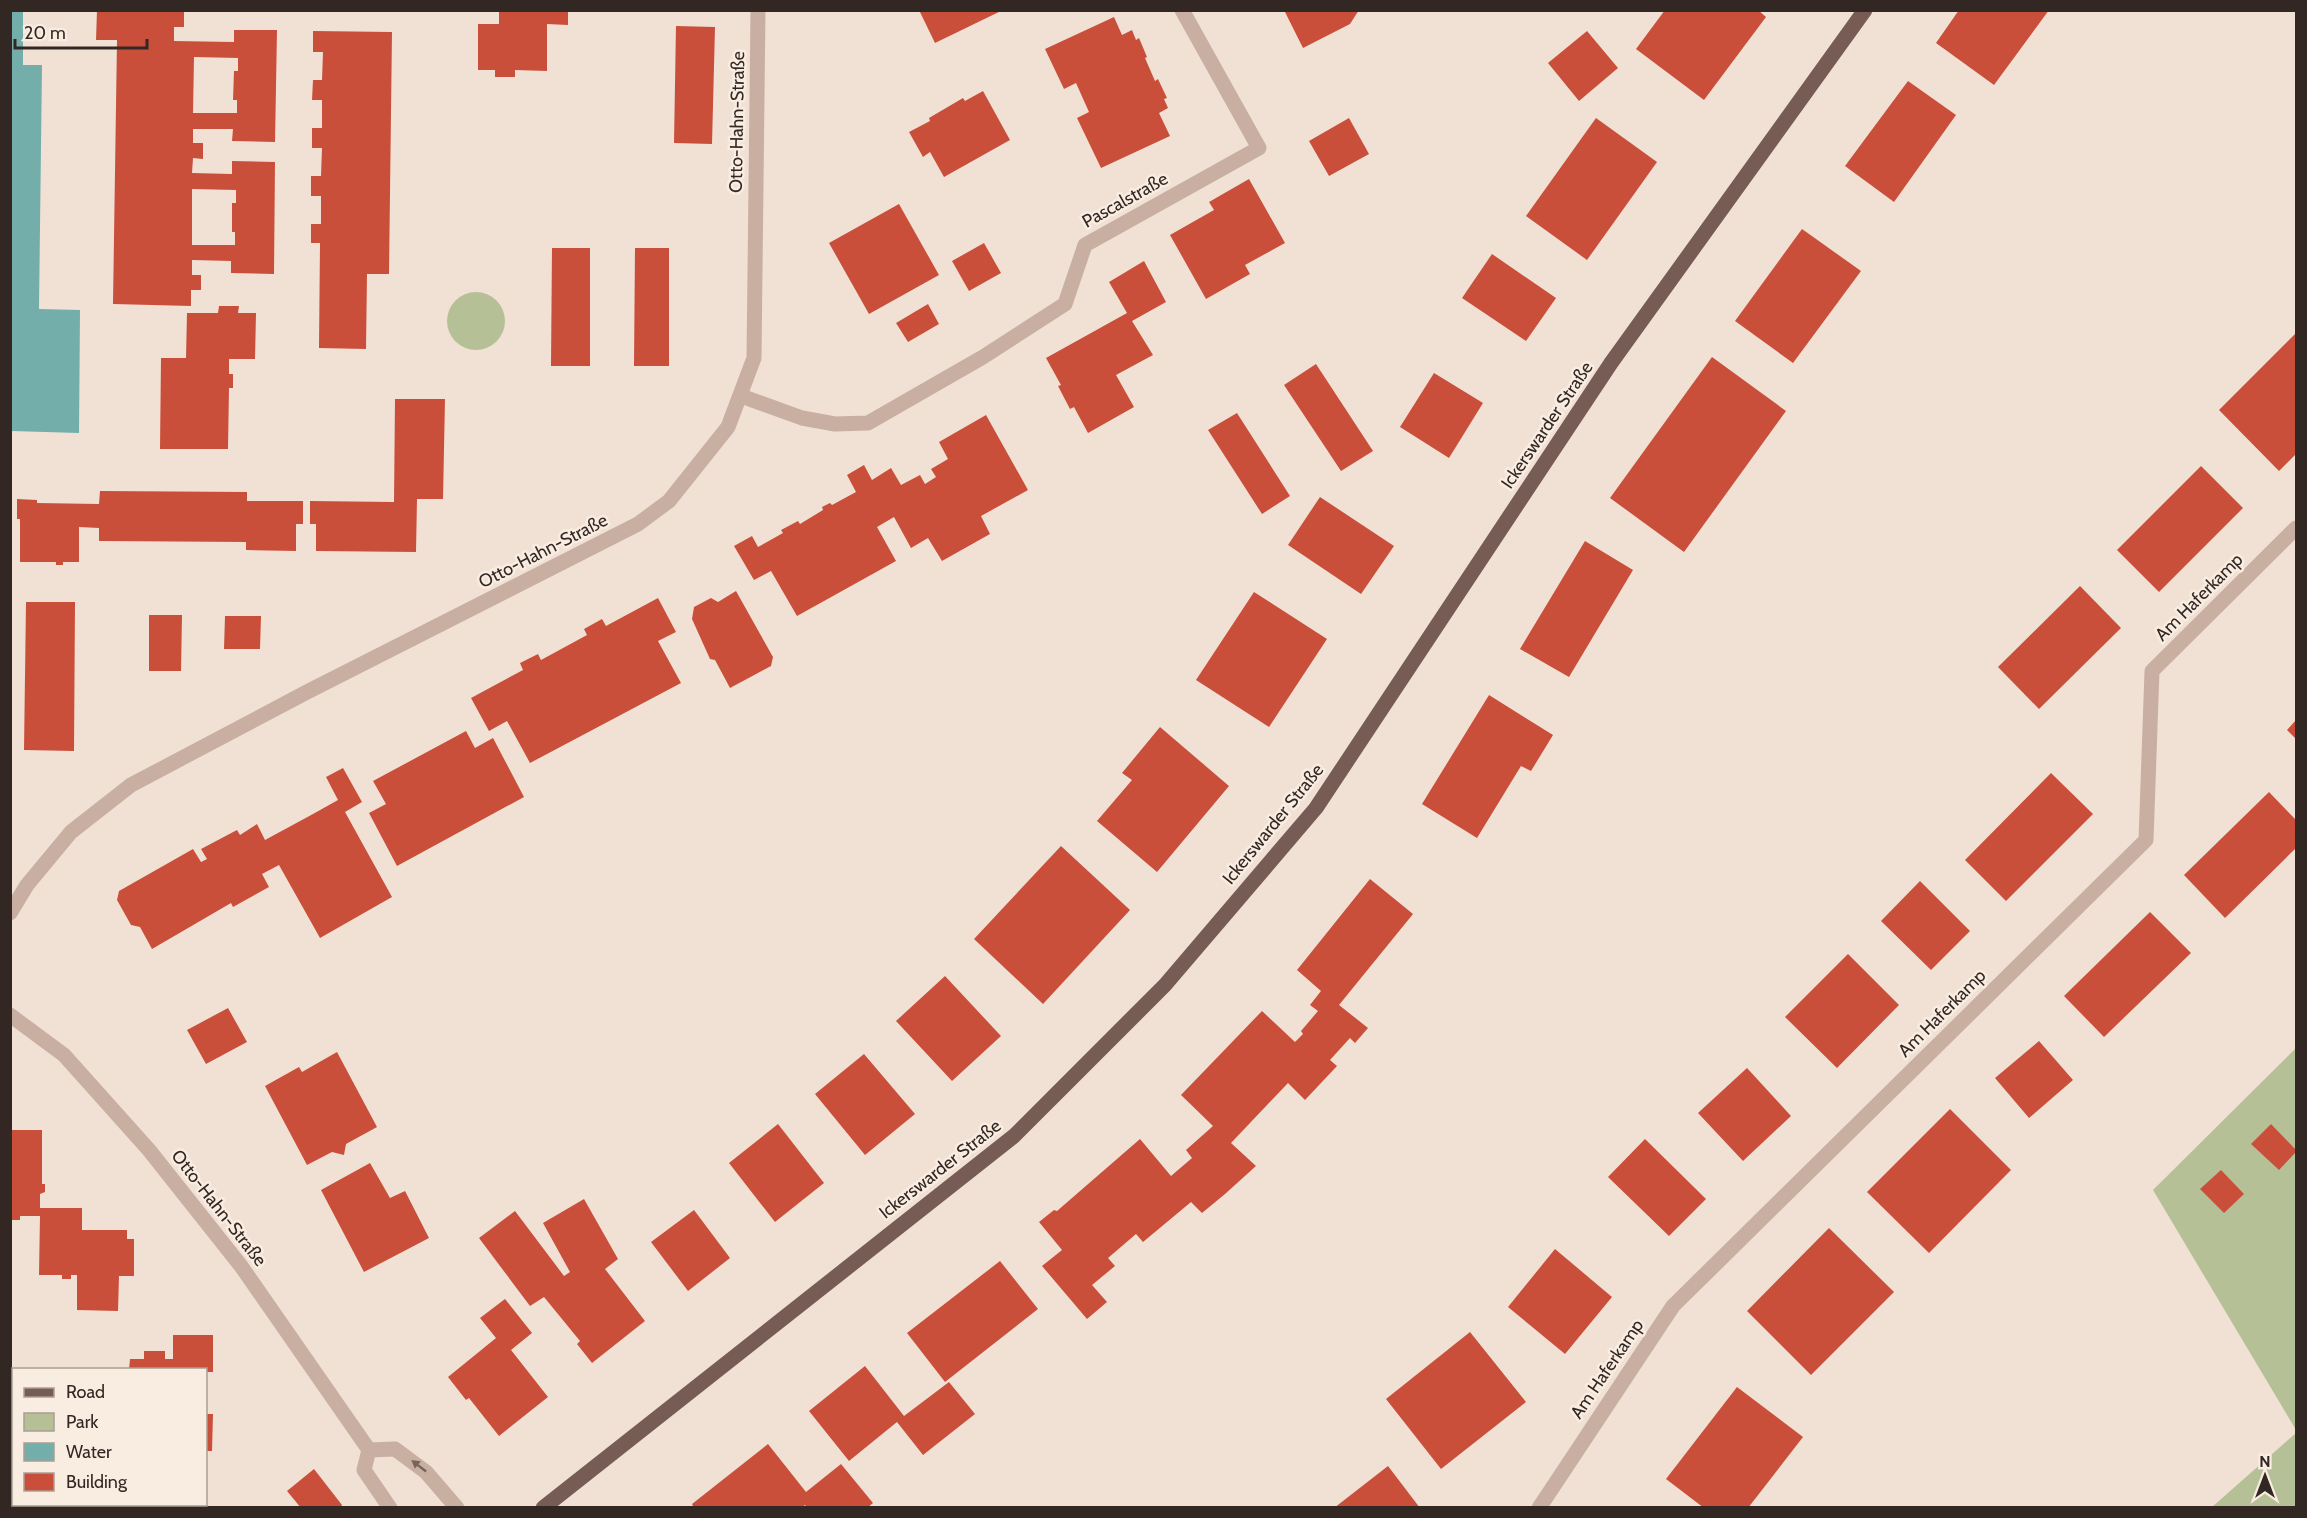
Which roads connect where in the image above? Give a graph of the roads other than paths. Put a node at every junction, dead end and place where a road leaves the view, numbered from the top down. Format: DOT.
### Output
graph roads {
  1 [pos="758,10"];
  2 [pos="1182,10"];
  3 [pos="1864,10"];
  4 [pos="741,396"];
  5 [pos="2296,528"];
  6 [pos="10,914"];
  7 [pos="10,1015"];
  8 [pos="369,1450"];
  9 [pos="390,1508"];
  10 [pos="457,1508"];
  11 [pos="543,1508"];
  12 [pos="1539,1508"];
  1 -- 4 [label="street, Otto-Hahn-Straße"];
  2 -- 4 [label="street, Pascalstraße"];
  3 -- 11 [label="main road, Ickerswarder Straße"];
  4 -- 6 [label="street, Otto-Hahn-Straße"];
  5 -- 12 [label="street, Am Haferkamp"];
  7 -- 8 [label="street, Otto-Hahn-Straße"];
  8 -- 9 [label="street"];
  10 -- 8 [label="street, one-way"];
}
